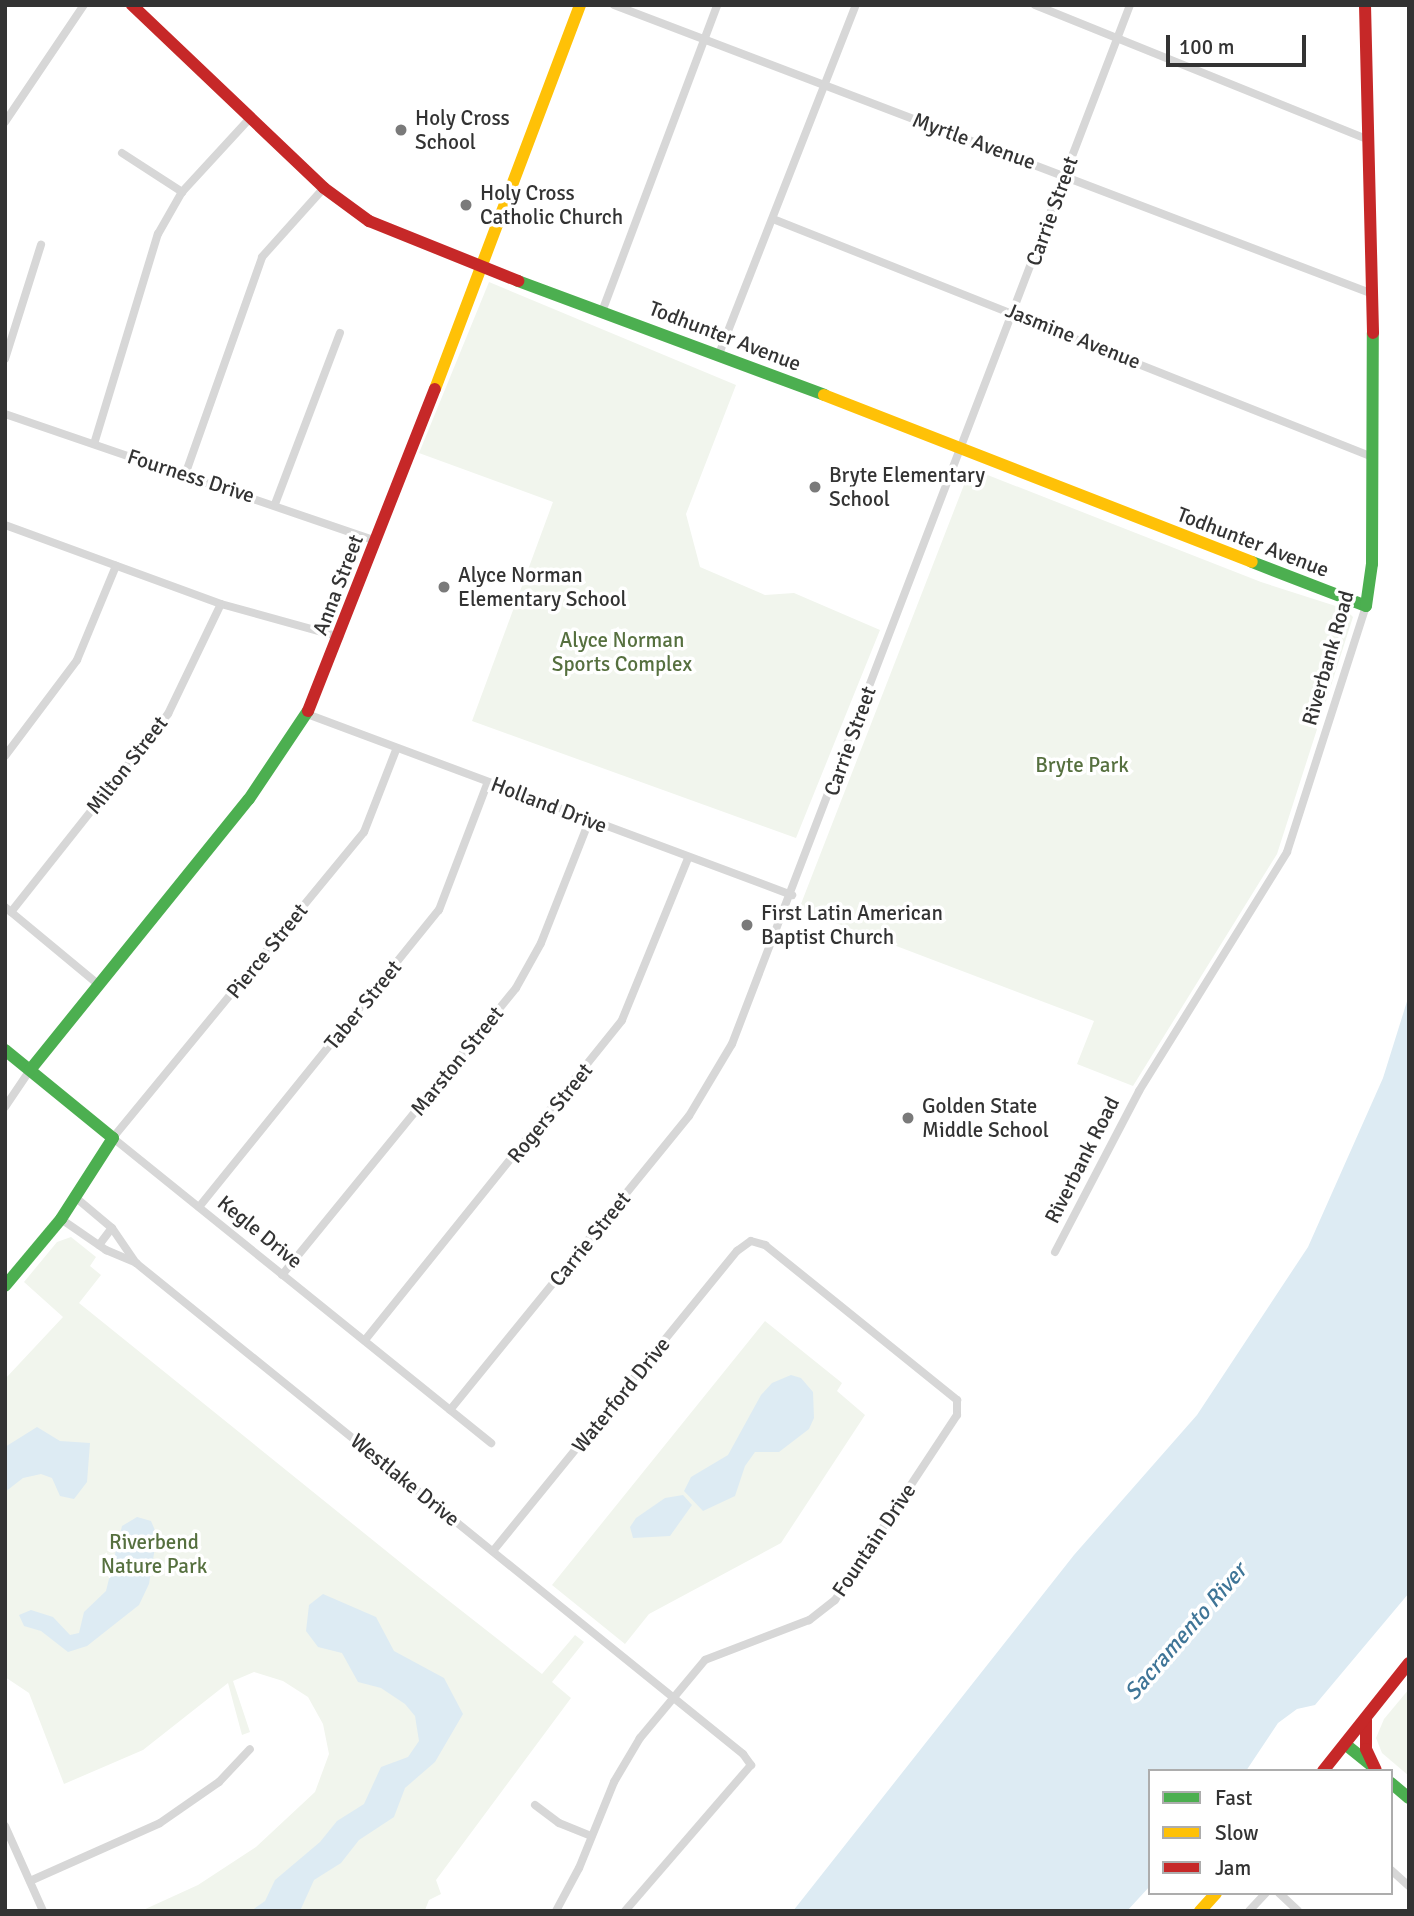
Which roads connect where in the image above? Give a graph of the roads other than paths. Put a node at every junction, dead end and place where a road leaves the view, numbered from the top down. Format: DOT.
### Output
graph roads {
  1 [pos="84,5"];
  2 [pos="132,5"];
  3 [pos="580,5"];
  4 [pos="614,5"];
  5 [pos="717,5"];
  6 [pos="856,5"];
  7 [pos="1035,5"];
  8 [pos="1130,5"];
  9 [pos="1365,5"];
  10 [pos="1118,37"];
  11 [pos="704,39"];
  12 [pos="824,85"];
  13 [pos="251,117"];
  14 [pos="5,121"];
  15 [pos="1367,139"];
  16 [pos="122,153"];
  17 [pos="1066,174"];
  18 [pos="324,188"];
  19 [pos="182,192"];
  20 [pos="773,219"];
  21 [pos="41,245"];
  22 [pos="482,268"];
  23 [pos="1373,294"];
  24 [pos="603,309"];
  25 [pos="1014,312"];
  26 [pos="340,333"];
  27 [pos="719,354"];
  28 [pos="5,359"];
  29 [pos="5,414"];
  30 [pos="94,443"];
  31 [pos="959,451"];
  32 [pos="1370,456"];
  33 [pos="185,475"];
  34 [pos="275,504"];
  35 [pos="6,527"];
  36 [pos="375,541"];
  37 [pos="116,566"];
  38 [pos="220,604"];
  39 [pos="1366,606"];
  40 [pos="340,637"];
  41 [pos="307,714"];
  42 [pos="396,750"];
  43 [pos="5,756"];
  44 [pos="488,782"];
  45 [pos="589,821"];
  46 [pos="688,859"];
  47 [pos="792,895"];
  48 [pos="8,909"];
  49 [pos="99,985"];
  50 [pos="5,1050"];
  51 [pos="30,1070"];
  52 [pos="5,1107"];
  53 [pos="113,1138"];
  54 [pos="75,1196"];
  55 [pos="199,1207"];
  56 [pos="61,1219"];
  57 [pos="112,1228"];
  58 [pos="751,1241"];
  59 [pos="99,1245"];
  60 [pos="1055,1252"];
  61 [pos="136,1263"];
  62 [pos="282,1275"];
  63 [pos="5,1286"];
  64 [pos="365,1340"];
  65 [pos="450,1410"];
  66 [pos="491,1443"];
  67 [pos="494,1551"];
  68 [pos="1409,1663"];
  69 [pos="673,1697"];
  70 [pos="1368,1715"];
  71 [pos="1345,1744"];
  72 [pos="250,1749"];
  73 [pos="1325,1769"];
  74 [pos="1375,1769"];
  75 [pos="1376,1769"];
  76 [pos="1393,1785"];
  77 [pos="1409,1798"];
  78 [pos="535,1805"];
  79 [pos="5,1826"];
  80 [pos="591,1836"];
  81 [pos="1393,1872"];
  82 [pos="30,1881"];
  83 [pos="1409,1886"];
  84 [pos="1214,1895"];
  85 [pos="1264,1895"];
  86 [pos="1281,1895"];
  87 [pos="43,1911"];
  88 [pos="556,1911"];
  89 [pos="625,1911"];
  90 [pos="1200,1911"];
  91 [pos="1249,1911"];
  92 [pos="1298,1911"];
  1 -- 14 [label="street"];
  2 -- 13 [label="street, Todhunter Avenue"];
  3 -- 22 [label="street, Anna Street"];
  4 -- 11 [label="street, Myrtle Avenue"];
  5 -- 11 [label="street"];
  6 -- 12 [label="street"];
  7 -- 10 [label="street"];
  8 -- 10 [label="street, Carrie Street"];
  9 -- 15 [label="street, Riverbank Road"];
  10 -- 15 [label="street"];
  10 -- 17 [label="street, Carrie Street"];
  11 -- 12 [label="street, Myrtle Avenue"];
  11 -- 24 [label="street"];
  12 -- 17 [label="street, Myrtle Avenue"];
  12 -- 20 [label="street"];
  13 -- 18 [label="street, Todhunter Avenue"];
  13 -- 19 [label="street"];
  15 -- 23 [label="street, Riverbank Road"];
  16 -- 19 [label="street"];
  17 -- 23 [label="street, Myrtle Avenue"];
  17 -- 25 [label="street, Carrie Street"];
  18 -- 22 [label="street, Todhunter Avenue"];
  18 -- 33 [label="street"];
  19 -- 30 [label="street"];
  20 -- 25 [label="street, Jasmine Avenue"];
  20 -- 27 [label="street"];
  21 -- 28 [label="street"];
  22 -- 24 [label="street, Todhunter Avenue"];
  22 -- 36 [label="street, Anna Street"];
  23 -- 32 [label="street, Riverbank Road"];
  24 -- 27 [label="street, Todhunter Avenue"];
  25 -- 31 [label="street, Carrie Street"];
  25 -- 32 [label="street, Jasmine Avenue"];
  26 -- 34 [label="street"];
  27 -- 31 [label="street, Todhunter Avenue"];
  29 -- 30 [label="street, Fourness Drive"];
  30 -- 33 [label="street, Fourness Drive"];
  31 -- 39 [label="street, Todhunter Avenue"];
  31 -- 47 [label="street, Carrie Street"];
  32 -- 39 [label="street, Riverbank Road"];
  33 -- 34 [label="street, Fourness Drive"];
  34 -- 36 [label="street, Fourness Drive"];
  35 -- 37 [label="street"];
  36 -- 40 [label="street, Anna Street"];
  37 -- 38 [label="street"];
  37 -- 43 [label="street"];
  38 -- 40 [label="street"];
  38 -- 48 [label="street, Milton Street"];
  39 -- 60 [label="street, Riverbank Road"];
  40 -- 41 [label="street, Anna Street"];
  41 -- 42 [label="street, Holland Drive"];
  41 -- 49 [label="street, Anna Street"];
  42 -- 44 [label="street, Holland Drive"];
  42 -- 53 [label="street, Pierce Street"];
  44 -- 45 [label="street, Holland Drive"];
  44 -- 55 [label="street, Taber Street"];
  45 -- 46 [label="street, Holland Drive"];
  45 -- 62 [label="street, Marston Street"];
  46 -- 47 [label="street, Holland Drive"];
  46 -- 64 [label="street, Rogers Street"];
  47 -- 65 [label="street, Carrie Street"];
  48 -- 49 [label="street"];
  49 -- 51 [label="street, Anna Street"];
  50 -- 51 [label="street, Kegle Drive"];
  51 -- 52 [label="street, Anna Street"];
  51 -- 53 [label="street, Kegle Drive"];
  53 -- 54 [label="street"];
  53 -- 55 [label="street, Kegle Drive"];
  54 -- 56 [label="street"];
  54 -- 57 [label="street, Westlake Drive"];
  55 -- 62 [label="street, Kegle Drive"];
  56 -- 59 [label="street, Westlake Drive"];
  56 -- 63 [label="street"];
  57 -- 59 [label="street"];
  57 -- 61 [label="street, Westlake Drive"];
  58 -- 67 [label="street, Waterford Drive"];
  58 -- 69 [label="street, Fountain Drive"];
  59 -- 61 [label="street, Westlake Drive"];
  61 -- 67 [label="street, Westlake Drive"];
  62 -- 64 [label="street, Kegle Drive"];
  64 -- 65 [label="street, Kegle Drive"];
  65 -- 66 [label="street, Kegle Drive"];
  67 -- 69 [label="street, Westlake Drive"];
  68 -- 70 [label="street"];
  69 -- 80 [label="street, Fountain Drive"];
  69 -- 89 [label="street, Westlake Drive"];
  70 -- 71 [label="street"];
  70 -- 75 [label="street"];
  71 -- 73 [label="street"];
  71 -- 74 [label="street"];
  72 -- 82 [label="street"];
  76 -- 77 [label="street"];
  78 -- 80 [label="street"];
  79 -- 82 [label="street"];
  80 -- 88 [label="street, Fountain Drive"];
  81 -- 83 [label="street"];
  82 -- 87 [label="street"];
  84 -- 90 [label="street"];
  85 -- 91 [label="street"];
  86 -- 92 [label="street"];
}
